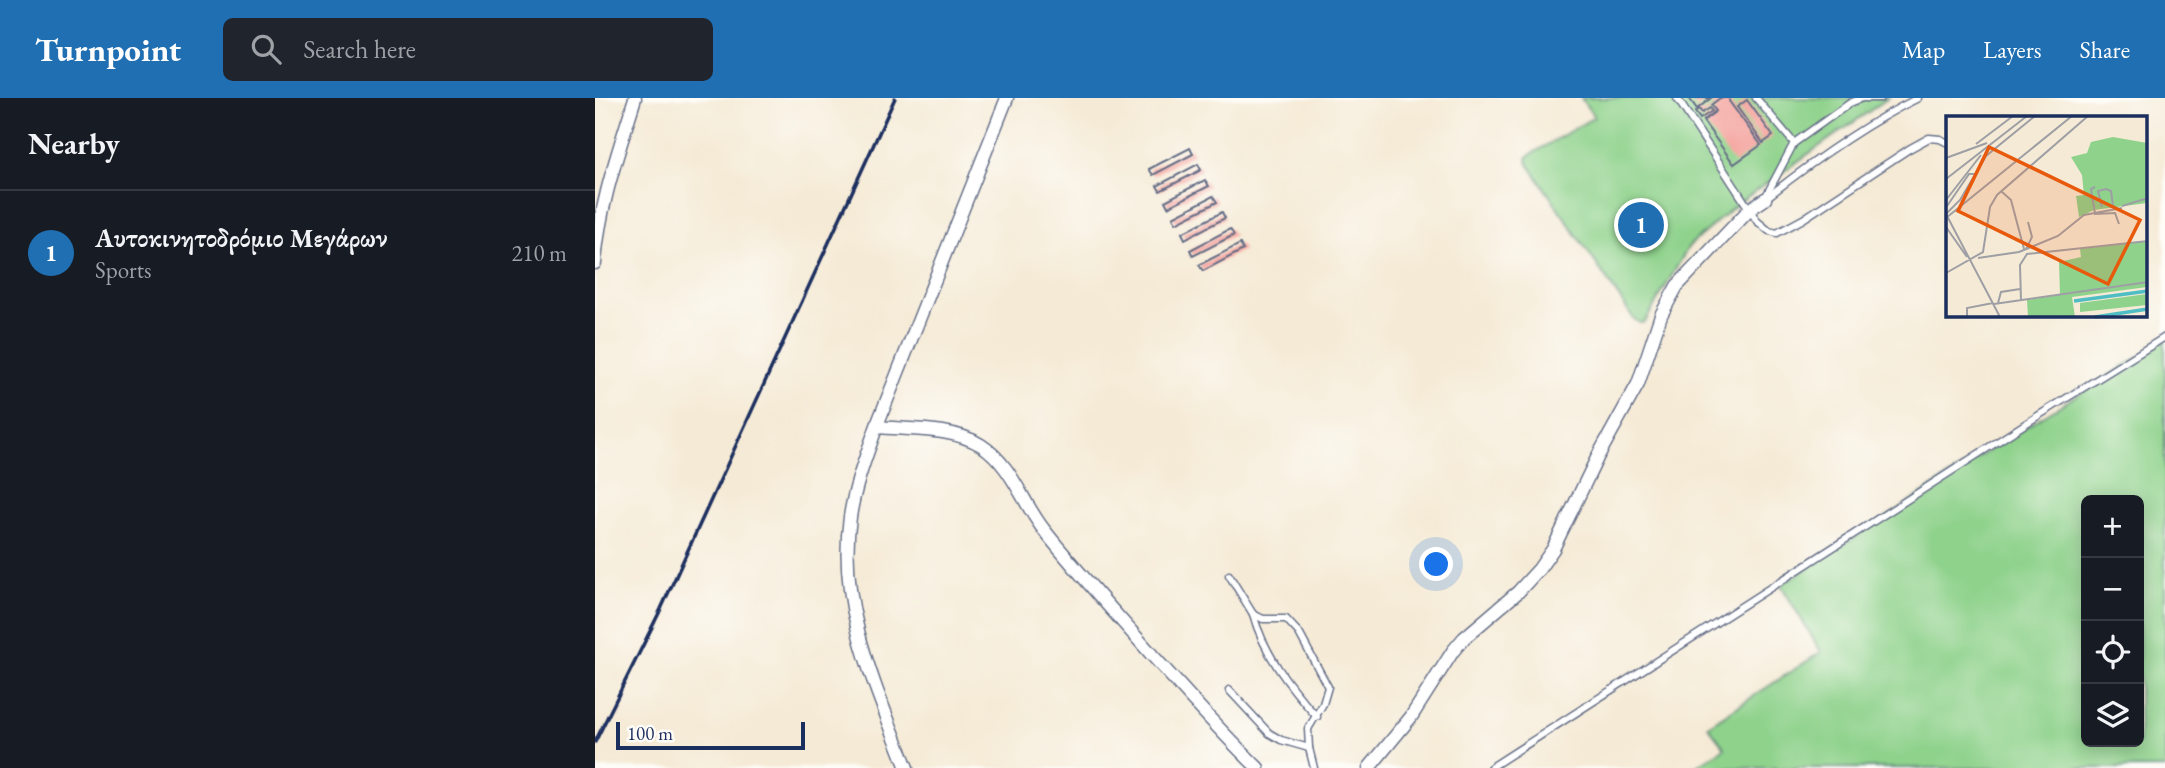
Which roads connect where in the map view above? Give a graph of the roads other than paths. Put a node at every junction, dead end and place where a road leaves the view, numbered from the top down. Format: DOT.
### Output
graph roads {
  1 [pos="635,98"];
  2 [pos="1007,98"];
  3 [pos="1677,98"];
  4 [pos="1756,98"];
  5 [pos="1881,98"];
  6 [pos="1918,98"];
  7 [pos="1946,142"];
  8 [pos="1794,143"];
  9 [pos="1765,199"];
  10 [pos="1750,209"];
  11 [pos="595,263"];
  12 [pos="2165,337"];
  13 [pos="877,427"];
  14 [pos="1230,575"];
  15 [pos="1253,614"];
  16 [pos="1229,690"];
  17 [pos="1317,717"];
  18 [pos="1309,748"];
  19 [pos="907,768"];
  20 [pos="1258,768"];
  21 [pos="1314,768"];
  22 [pos="1369,768"];
  23 [pos="1490,768"];
  1 -- 11 [label="street"];
  2 -- 13 [label="street"];
  3 -- 10 [label="lane"];
  4 -- 8 [label="lane"];
  5 -- 8 [label="lane"];
  6 -- 9 [label="lane"];
  7 -- 10 [label="lane"];
  8 -- 9 [label="lane"];
  9 -- 10 [label="street"];
  10 -- 22 [label="street"];
  12 -- 23 [label="lane"];
  13 -- 19 [label="street"];
  13 -- 20 [label="street"];
  14 -- 15 [label="lane"];
  15 -- 17 [label="lane"];
  15 -- 17 [label="lane"];
  16 -- 18 [label="lane"];
  17 -- 18 [label="lane"];
  18 -- 21 [label="lane"];
}
